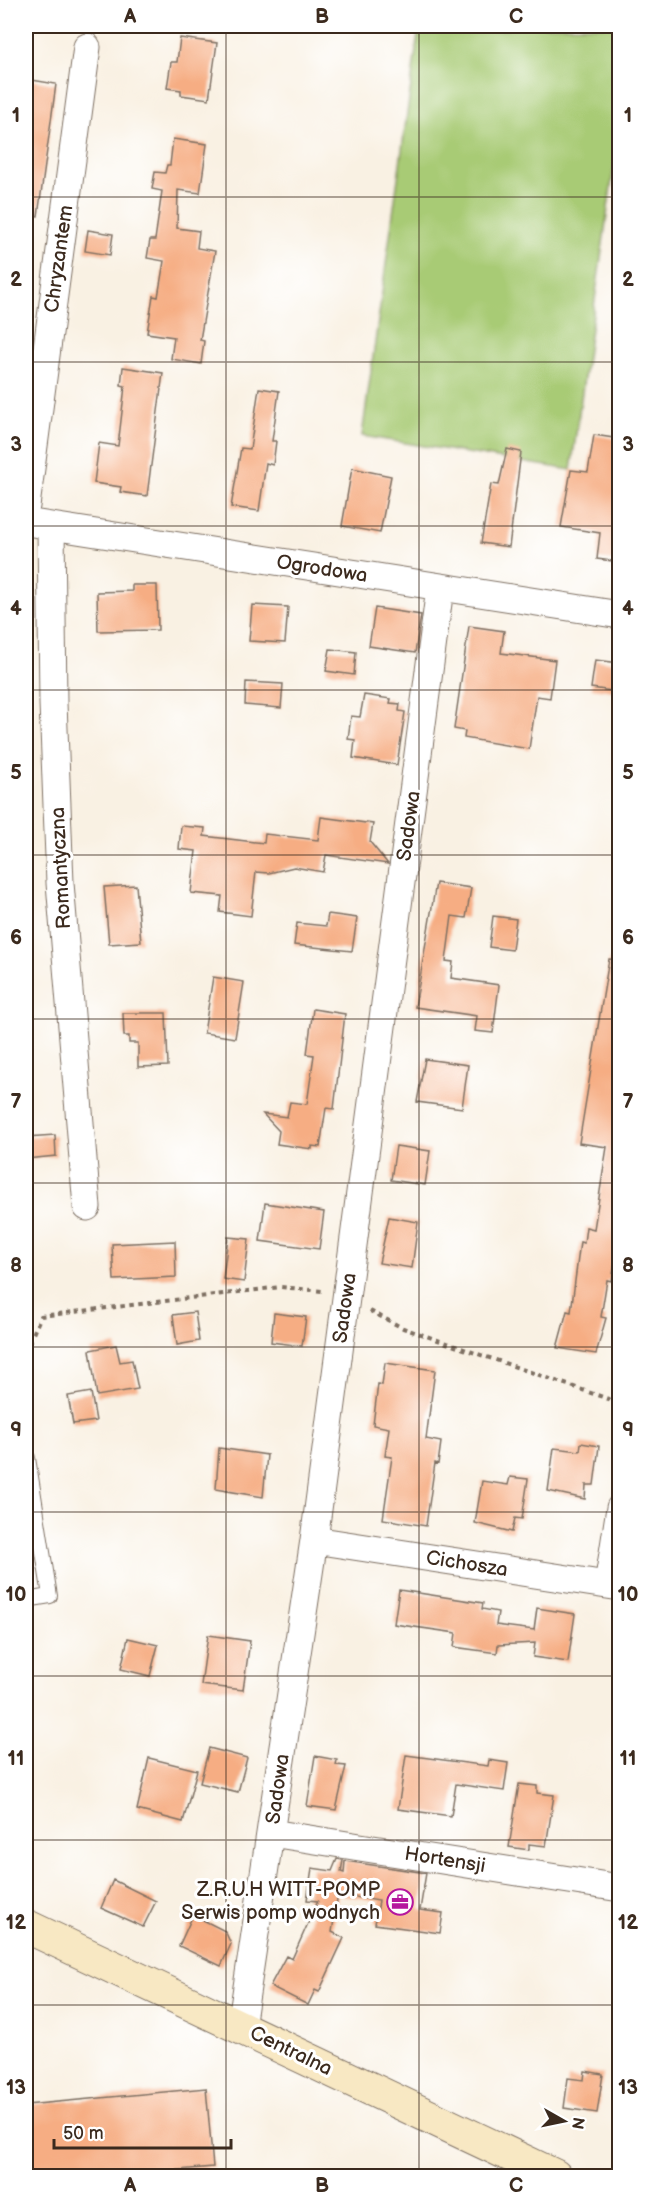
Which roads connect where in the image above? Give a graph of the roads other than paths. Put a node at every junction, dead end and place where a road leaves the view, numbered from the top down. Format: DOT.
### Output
graph roads {
  1 [pos="87,47"];
  2 [pos="26,506"];
  3 [pos="38,525"];
  4 [pos="440,588"];
  5 [pos="620,615"];
  6 [pos="87,1207"];
  7 [pos="28,1458"];
  8 [pos="620,1508"];
  9 [pos="314,1540"];
  10 [pos="614,1586"];
  11 [pos="26,1600"];
  12 [pos="271,1833"];
  13 [pos="620,1888"];
  14 [pos="26,1926"];
  15 [pos="241,2027"];
  16 [pos="555,2176"];
  1 -- 2 [label="street, Chryzantem"];
  3 -- 4 [label="street, Ogrodowa"];
  3 -- 6 [label="street, Romantyczna"];
  4 -- 5 [label="street, Ogrodowa"];
  4 -- 9 [label="street, Sadowa"];
  7 -- 11 [label="lane"];
  8 -- 10 [label="street"];
  9 -- 10 [label="street, Cichosza"];
  9 -- 12 [label="street, Sadowa"];
  12 -- 13 [label="street, Hortensji"];
  12 -- 15 [label="street, Sadowa"];
  14 -- 15 [label="street, Centralna"];
  15 -- 16 [label="street, Centralna"];
}
